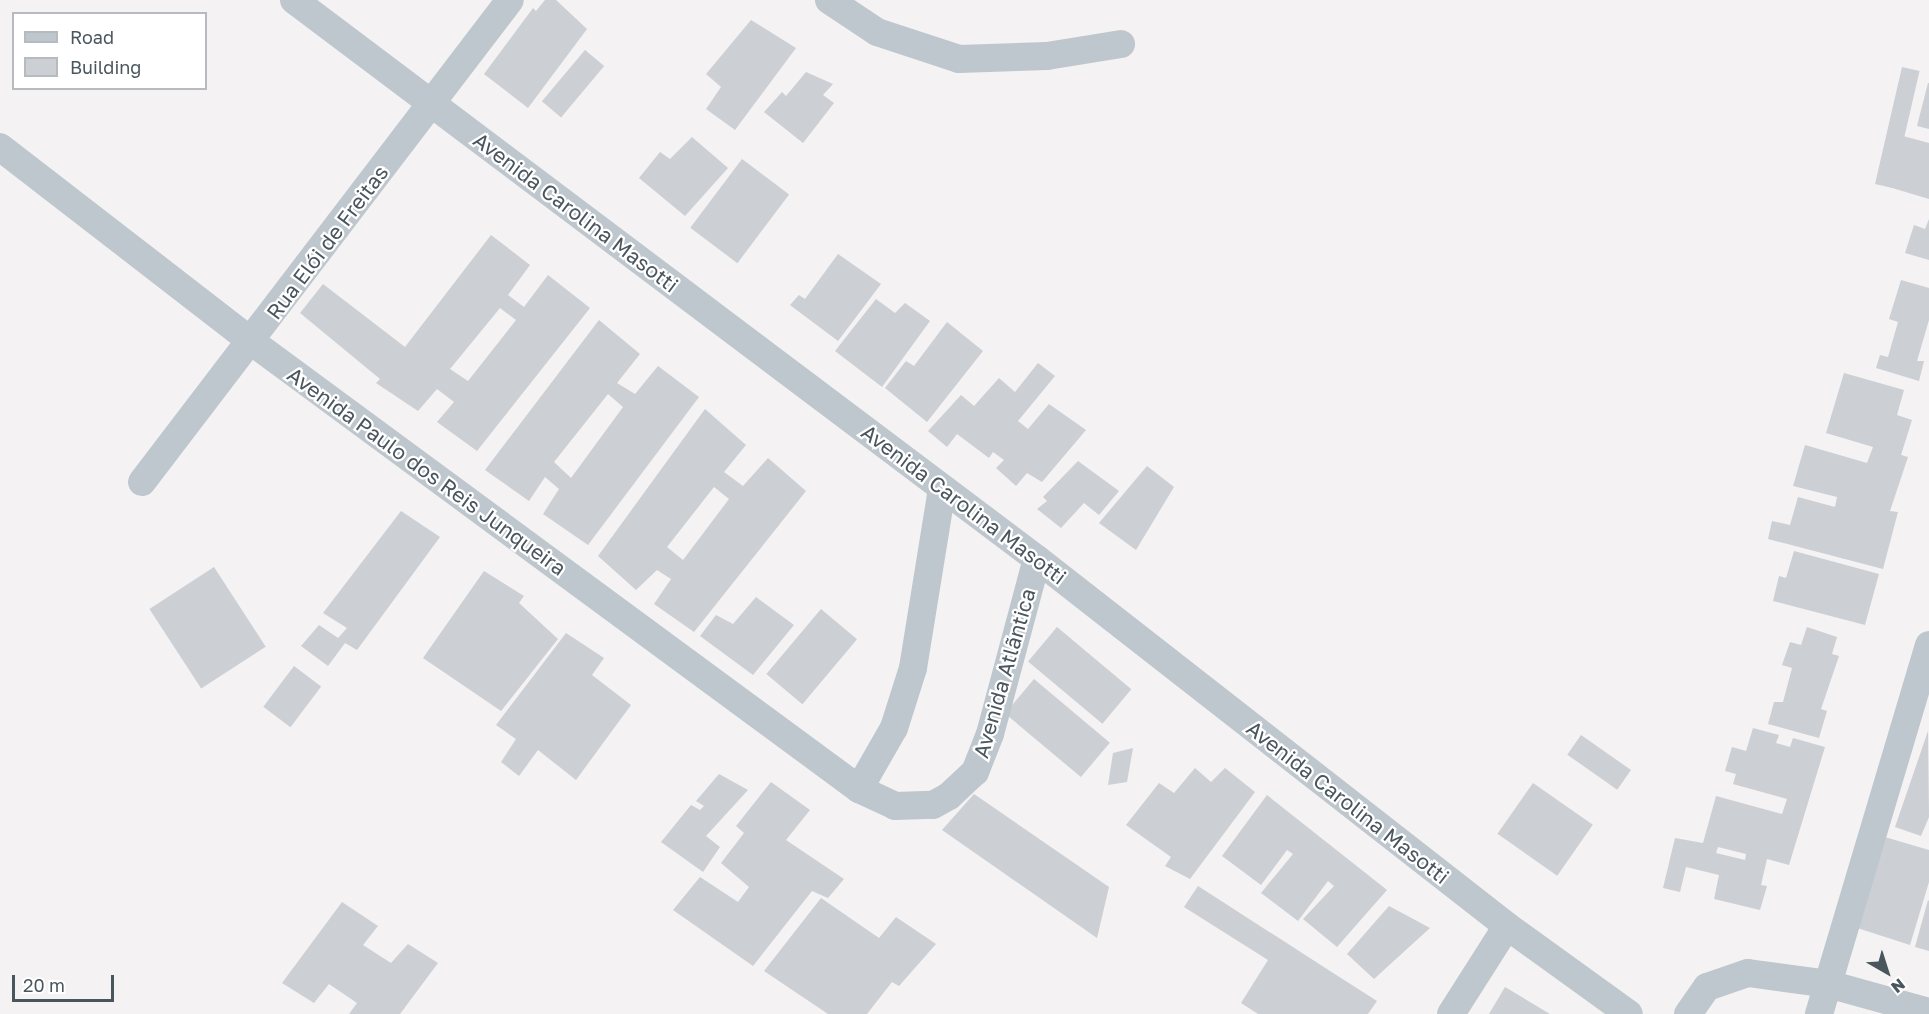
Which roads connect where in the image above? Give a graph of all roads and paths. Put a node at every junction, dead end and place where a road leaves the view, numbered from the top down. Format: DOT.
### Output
graph roads {
  1 [pos="294,0"];
  2 [pos="510,0"];
  3 [pos="829,0"];
  4 [pos="1121,44"];
  5 [pos="432,103"];
  6 [pos="0,147"];
  7 [pos="252,342"];
  8 [pos="142,482"];
  9 [pos="942,488"];
  10 [pos="1037,559"];
  11 [pos="1929,645"];
  12 [pos="859,789"];
  13 [pos="1507,926"];
  14 [pos="1828,984"];
  15 [pos="1929,1012"];
  16 [pos="1451,1014"];
  17 [pos="1629,1014"];
  18 [pos="1688,1014"];
  19 [pos="1819,1014"];
  1 -- 5 [label="street, Avenida Carolina Masotti"];
  2 -- 5 [label="street, Rua Elói de Freitas"];
  3 -- 4 [label="street"];
  5 -- 7 [label="street, Rua Elói de Freitas"];
  5 -- 9 [label="street, Avenida Carolina Masotti"];
  6 -- 7 [label="street, Avenida Paulo dos Reis Junqueira"];
  7 -- 8 [label="street, Rua Elói de Freitas"];
  7 -- 12 [label="street, Avenida Paulo dos Reis Junqueira"];
  9 -- 10 [label="street, Avenida Carolina Masotti"];
  9 -- 12 [label="street"];
  10 -- 12 [label="street, Avenida Atlãntica"];
  10 -- 13 [label="street, Avenida Carolina Masotti"];
  11 -- 14 [label="street"];
  13 -- 16 [label="street"];
  13 -- 17 [label="street, Avenida Carolina Masotti"];
  14 -- 15 [label="street"];
  14 -- 18 [label="street"];
  14 -- 19 [label="street"];
}
